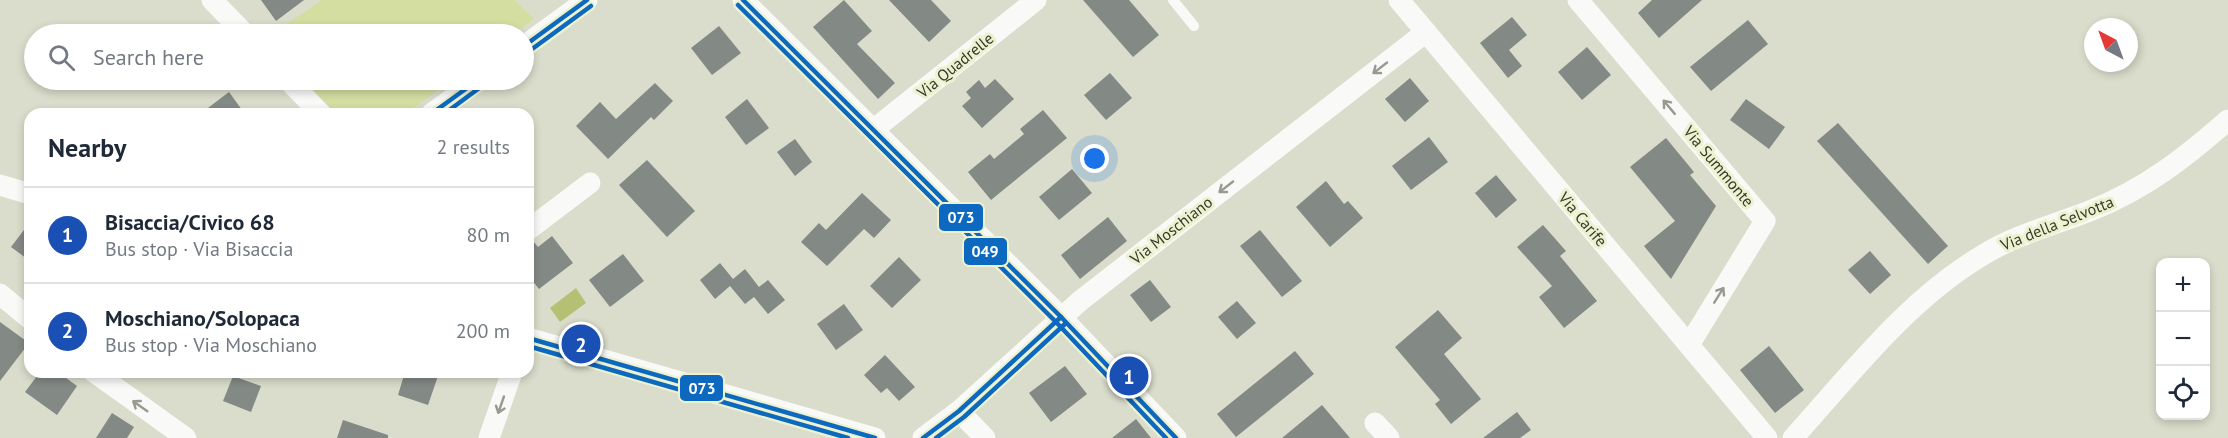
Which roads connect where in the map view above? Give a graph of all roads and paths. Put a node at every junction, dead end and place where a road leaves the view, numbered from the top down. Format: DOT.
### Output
graph roads {
  1 [pos="212,0"];
  2 [pos="587,0"];
  3 [pos="743,0"];
  4 [pos="1036,0"];
  5 [pos="1173,0"];
  6 [pos="1578,0"];
  7 [pos="1404,2"];
  8 [pos="235,24"];
  9 [pos="1194,26"];
  10 [pos="1426,32"];
  11 [pos="534,39"];
  12 [pos="298,90"];
  13 [pos="464,90"];
  14 [pos="315,108"];
  15 [pos="439,108"];
  16 [pos="2228,120"];
  17 [pos="873,130"];
  18 [pos="590,183"];
  19 [pos="0,185"];
  20 [pos="24,192"];
  21 [pos="534,225"];
  22 [pos="0,294"];
  23 [pos="24,315"];
  24 [pos="1060,317"];
  25 [pos="534,340"];
  26 [pos="1689,345"];
  27 [pos="102,378"];
  28 [pos="510,378"];
  29 [pos="959,411"];
  30 [pos="186,438"];
  31 [pos="489,438"];
  32 [pos="875,438"];
  33 [pos="923,438"];
  34 [pos="985,438"];
  35 [pos="1176,438"];
  36 [pos="1767,438"];
  37 [pos="1793,438"];
  1 -- 8 [label="street"];
  2 -- 11 [label="street"];
  3 -- 17 [label="street"];
  4 -- 17 [label="street, Via Quadrelle"];
  5 -- 9 [label="lane"];
  26 -- 6 [label="street, Via Summonte, one-way"];
  7 -- 10 [label="street, Via Carife"];
  10 -- 24 [label="street, Via Moschiano, one-way"];
  10 -- 26 [label="street, Via Carife"];
  12 -- 14 [label="street"];
  13 -- 15 [label="street"];
  16 -- 37 [label="street, Via della Selvotta"];
  17 -- 24 [label="street"];
  18 -- 21 [label="street"];
  19 -- 20 [label="street"];
  22 -- 23 [label="street"];
  24 -- 29 [label="street, Via Moschiano"];
  24 -- 35 [label="street"];
  25 -- 32 [label="street"];
  26 -- 36 [label="street, Via Carife"];
  30 -- 27 [label="street, one-way"];
  28 -- 31 [label="street, one-way"];
  29 -- 33 [label="street, Via Moschiano"];
  29 -- 34 [label="street"];
}
